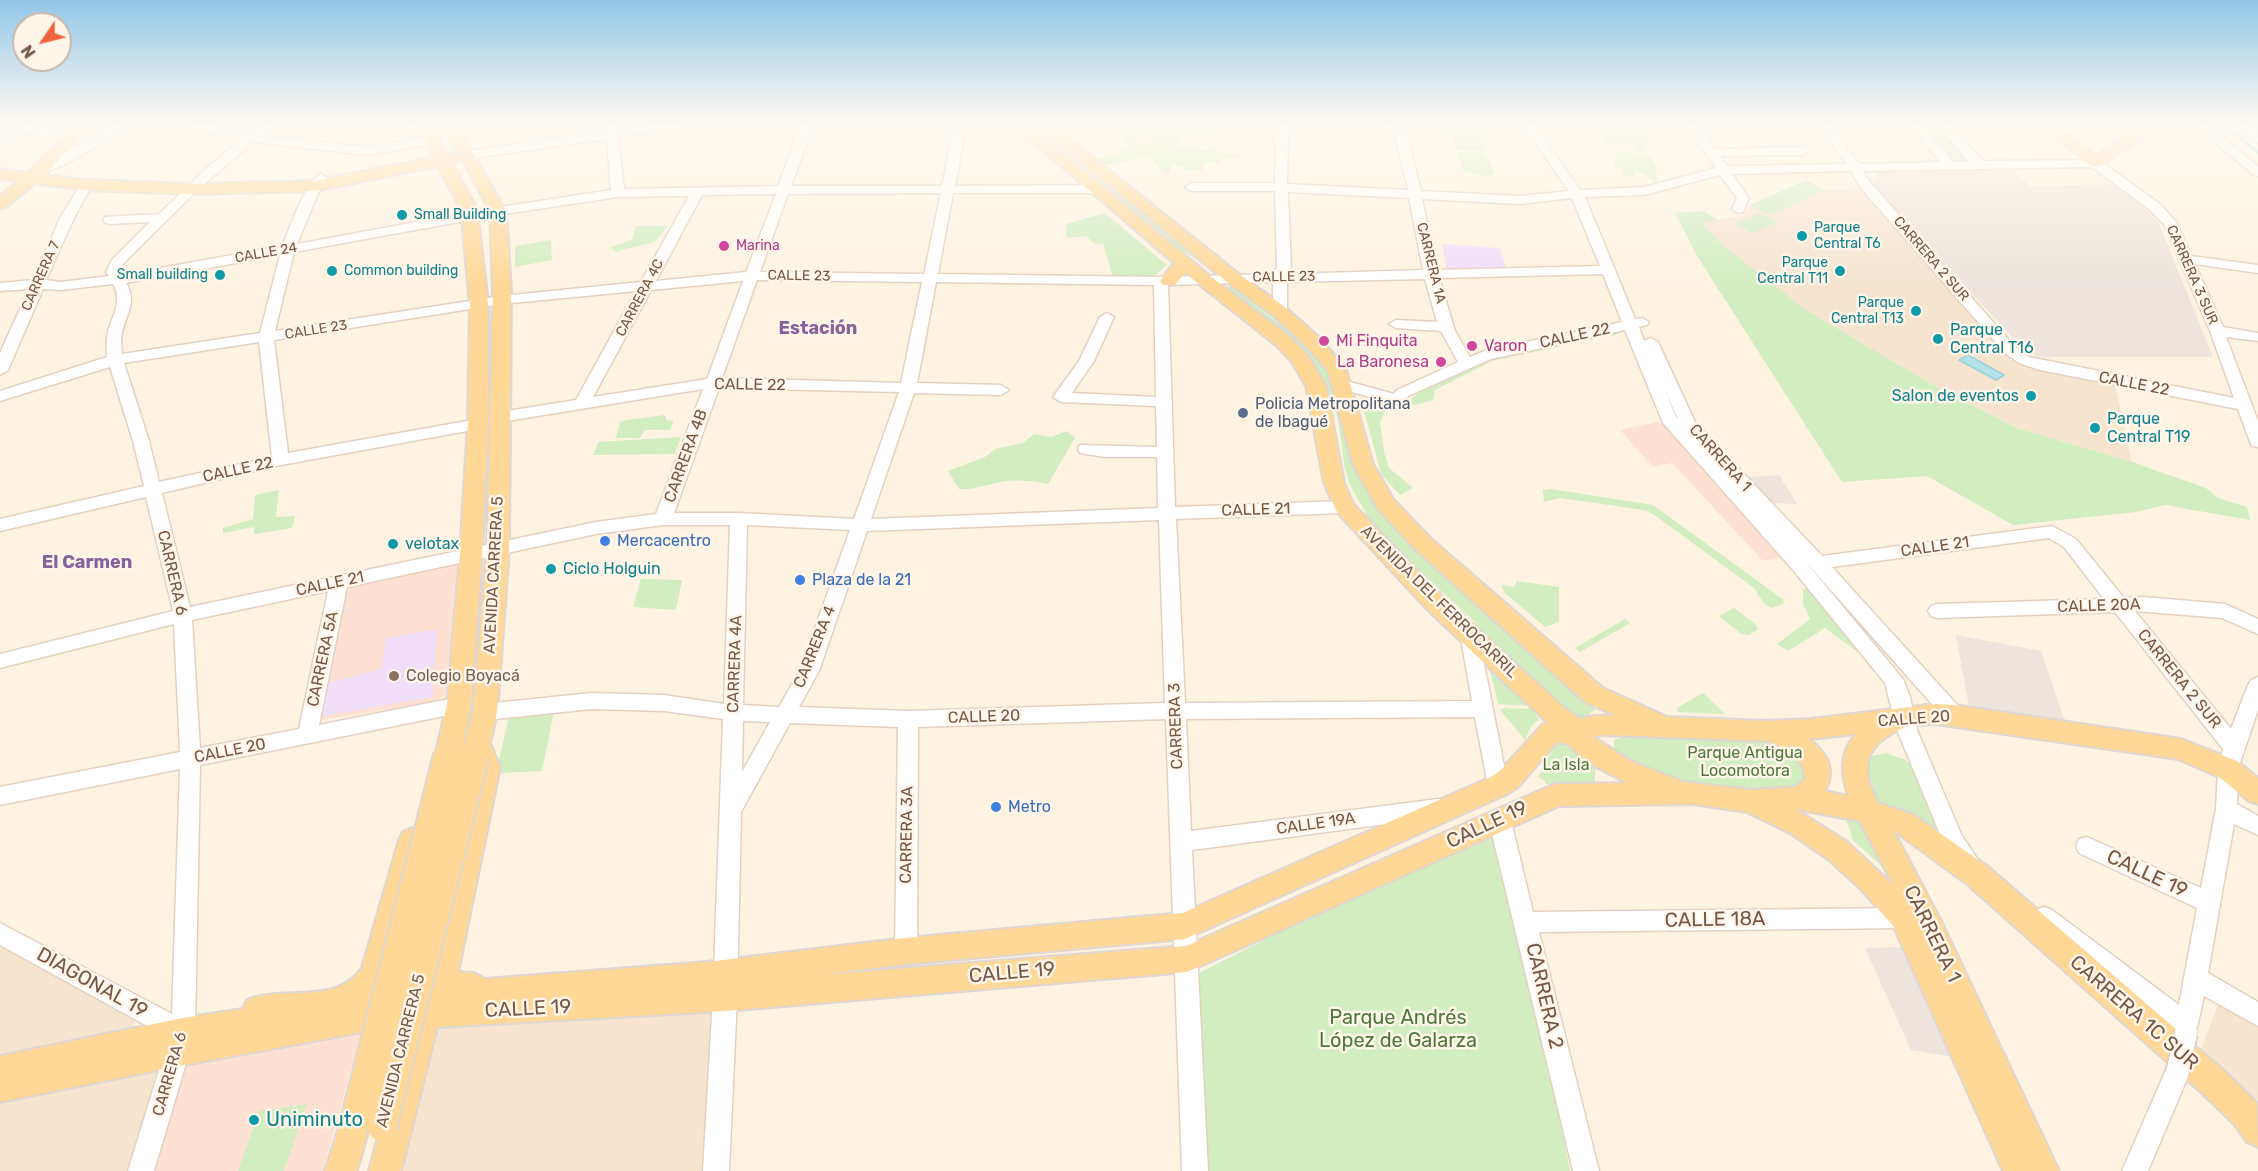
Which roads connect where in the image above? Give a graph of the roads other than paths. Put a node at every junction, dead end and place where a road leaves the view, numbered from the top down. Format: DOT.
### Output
graph roads {
  1 [pos="23,178"];
  2 [pos="25,178"];
  3 [pos="48,178"];
  4 [pos="94,178"];
  5 [pos="205,178"];
  6 [pos="342,178"];
  7 [pos="453,178"];
  8 [pos="480,178"];
  9 [pos="617,178"];
  10 [pos="788,178"];
  11 [pos="951,178"];
  12 [pos="1083,178"];
  13 [pos="1109,178"];
  14 [pos="1275,178"];
  15 [pos="1277,178"];
  16 [pos="1411,178"];
  17 [pos="1570,178"];
  18 [pos="1572,178"];
  19 [pos="1695,178"];
  20 [pos="1729,178"];
  21 [pos="1861,178"];
  22 [pos="2115,178"];
  23 [pos="318,182"];
  24 [pos="86,185"];
  25 [pos="197,185"];
  26 [pos="1191,187"];
  27 [pos="1276,188"];
  28 [pos="1096,189"];
  29 [pos="784,190"];
  30 [pos="948,190"];
  31 [pos="697,192"];
  32 [pos="0,193"];
  33 [pos="618,193"];
  34 [pos="1582,193"];
  35 [pos="1415,194"];
  36 [pos="0,204"];
  37 [pos="1738,209"];
  38 [pos="498,211"];
  39 [pos="470,216"];
  40 [pos="164,218"];
  41 [pos="110,220"];
  42 [pos="288,249"];
  43 [pos="2187,260"];
  44 [pos="1183,262"];
  45 [pos="2258,269"];
  46 [pos="1608,270"];
  47 [pos="1431,274"];
  48 [pos="752,276"];
  49 [pos="1280,277"];
  50 [pos="931,278"];
  51 [pos="1233,278"];
  52 [pos="117,279"];
  53 [pos="1204,280"];
  54 [pos="1165,281"];
  55 [pos="647,285"];
  56 [pos="0,287"];
  57 [pos="35,289"];
  58 [pos="0,298"];
  59 [pos="502,300"];
  60 [pos="479,304"];
  61 [pos="1280,312"];
  62 [pos="1107,317"];
  63 [pos="1636,323"];
  64 [pos="1396,324"];
  65 [pos="1447,327"];
  66 [pos="2217,331"];
  67 [pos="2258,337"];
  68 [pos="266,338"];
  69 [pos="115,360"];
  70 [pos="2024,360"];
  71 [pos="1467,364"];
  72 [pos="0,368"];
  73 [pos="713,383"];
  74 [pos="1343,385"];
  75 [pos="908,388"];
  76 [pos="1001,390"];
  77 [pos="0,396"];
  78 [pos="1165,402"];
  79 [pos="582,404"];
  80 [pos="2249,411"];
  81 [pos="501,417"];
  82 [pos="478,424"];
  83 [pos="2258,442"];
  84 [pos="1086,449"];
  85 [pos="1166,452"];
  86 [pos="282,460"];
  87 [pos="152,488"];
  88 [pos="1344,507"];
  89 [pos="1167,514"];
  90 [pos="663,519"];
  91 [pos="740,519"];
  92 [pos="0,525"];
  93 [pos="861,525"];
  94 [pos="2052,532"];
  95 [pos="498,549"];
  96 [pos="471,554"];
  97 [pos="1818,563"];
  98 [pos="339,582"];
  99 [pos="2118,604"];
  100 [pos="1937,611"];
  101 [pos="183,615"];
  102 [pos="2258,627"];
  103 [pos="1469,633"];
  104 [pos="0,661"];
  105 [pos="2258,685"];
  106 [pos="459,705"];
  107 [pos="1485,709"];
  108 [pos="1176,711"];
  109 [pos="485,712"];
  110 [pos="734,712"];
  111 [pos="784,715"];
  112 [pos="1954,715"];
  113 [pos="1904,718"];
  114 [pos="908,719"];
  115 [pos="1553,723"];
  116 [pos="1664,727"];
  117 [pos="1764,731"];
  118 [pos="1583,732"];
  119 [pos="307,736"];
  120 [pos="463,750"];
  121 [pos="2231,758"];
  122 [pos="190,759"];
  123 [pos="1498,786"];
  124 [pos="1693,793"];
  125 [pos="2258,793"];
  126 [pos="0,796"];
  127 [pos="1801,798"];
  128 [pos="1751,801"];
  129 [pos="1451,806"];
  130 [pos="2226,809"];
  131 [pos="730,810"];
  132 [pos="1869,811"];
  133 [pos="1500,820"];
  134 [pos="1414,824"];
  135 [pos="2258,826"];
  136 [pos="1181,842"];
  137 [pos="2086,846"];
  138 [pos="1436,849"];
  139 [pos="1977,875"];
  140 [pos="2004,899"];
  141 [pos="2208,902"];
  142 [pos="1904,918"];
  143 [pos="1527,922"];
  144 [pos="1185,926"];
  145 [pos="0,933"];
  146 [pos="906,951"];
  147 [pos="1187,959"];
  148 [pos="2195,978"];
  149 [pos="719,982"];
  150 [pos="426,1014"];
  151 [pos="2258,1015"];
  152 [pos="2186,1030"];
  153 [pos="181,1042"];
  154 [pos="0,1071"];
  155 [pos="0,1087"];
  156 [pos="367,1130"];
  157 [pos="2258,1131"];
  158 [pos="141,1171"];
  159 [pos="341,1171"];
  160 [pos="371,1171"];
  161 [pos="385,1171"];
  162 [pos="716,1171"];
  163 [pos="1195,1171"];
  164 [pos="1586,1171"];
  165 [pos="2020,1171"];
  166 [pos="2043,1171"];
  167 [pos="2135,1171"];
  1 -- 32 [label="main road"];
  2 -- 36 [label="main road"];
  3 -- 24 [label="main road"];
  4 -- 25 [label="main road"];
  5 -- 25 [label="street"];
  6 -- 23 [label="main road"];
  7 -- 39 [label="main road, AVENIDA CARRERA 5"];
  8 -- 38 [label="main road, AVENIDA CARRERA 5"];
  9 -- 33 [label="street"];
  10 -- 29 [label="street, CARRERA 4B"];
  11 -- 30 [label="street, CARRERA 4"];
  12 -- 28 [label="main road, AVENIDA DEL FERROCARRIL"];
  13 -- 51 [label="main road, AVENIDA DEL FERROCARRIL"];
  14 -- 27 [label="street"];
  15 -- 27 [label="street"];
  16 -- 35 [label="street, CARRERA 1A"];
  17 -- 34 [label="street, CARRERA 1"];
  18 -- 34 [label="street, CARRERA 1"];
  19 -- 34 [label="street"];
  20 -- 37 [label="street"];
  21 -- 70 [label="street, CARRERA 2 SUR"];
  22 -- 43 [label="street, CARRERA 3 SUR"];
  23 -- 25 [label="main road"];
  23 -- 42 [label="street"];
  24 -- 25 [label="main road"];
  24 -- 57 [label="street, CARRERA 7"];
  25 -- 40 [label="street"];
  26 -- 27 [label="street"];
  27 -- 35 [label="street"];
  27 -- 49 [label="street"];
  28 -- 30 [label="street"];
  28 -- 44 [label="main road, AVENIDA DEL FERROCARRIL"];
  29 -- 30 [label="street"];
  29 -- 31 [label="street"];
  29 -- 48 [label="street, CARRERA 4B"];
  30 -- 50 [label="street, CARRERA 4"];
  31 -- 33 [label="street"];
  31 -- 55 [label="street, CARRERA 4C"];
  33 -- 38 [label="street"];
  34 -- 35 [label="street"];
  34 -- 46 [label="street, CARRERA 1"];
  34 -- 63 [label="street, CARRERA 1"];
  35 -- 47 [label="street, CARRERA 1A"];
  38 -- 59 [label="main road, AVENIDA CARRERA 5"];
  39 -- 42 [label="street, CALLE 24"];
  39 -- 60 [label="main road, AVENIDA CARRERA 5"];
  40 -- 41 [label="street"];
  40 -- 52 [label="street"];
  42 -- 52 [label="street, CALLE 24"];
  42 -- 68 [label="street"];
  43 -- 45 [label="street"];
  43 -- 66 [label="street, CARRERA 3 SUR"];
  44 -- 53 [label="main road, AVENIDA DEL FERROCARRIL"];
  44 -- 54 [label="main road"];
  46 -- 47 [label="street, CALLE 23"];
  46 -- 63 [label="street, CARRERA 1"];
  47 -- 49 [label="street, CALLE 23"];
  47 -- 65 [label="street, CARRERA 1A"];
  48 -- 50 [label="street, CALLE 23"];
  48 -- 55 [label="street, CALLE 23"];
  48 -- 73 [label="street, CARRERA 4B"];
  49 -- 51 [label="street, CALLE 23"];
  49 -- 61 [label="street"];
  50 -- 54 [label="street, CALLE 23"];
  50 -- 75 [label="street, CARRERA 4"];
  51 -- 53 [label="street, CALLE 23"];
  51 -- 61 [label="main road, AVENIDA DEL FERROCARRIL"];
  52 -- 57 [label="street, CALLE 24"];
  52 -- 69 [label="street, CARRERA 6"];
  53 -- 54 [label="street, CALLE 23"];
  53 -- 88 [label="main road, AVENIDA DEL FERROCARRIL"];
  54 -- 78 [label="street, CARRERA 3"];
  55 -- 59 [label="street, CALLE 23"];
  55 -- 79 [label="street, CARRERA 4C"];
  56 -- 57 [label="street, CALLE 24"];
  57 -- 58 [label="street, CALLE 24"];
  57 -- 72 [label="street, CARRERA 7"];
  59 -- 60 [label="street, CALLE 23"];
  59 -- 81 [label="main road, AVENIDA CARRERA 5"];
  60 -- 68 [label="street, CALLE 23"];
  60 -- 82 [label="main road, AVENIDA CARRERA 5"];
  61 -- 74 [label="main road, AVENIDA DEL FERROCARRIL"];
  62 -- 78 [label="street"];
  63 -- 71 [label="street, CALLE 22"];
  63 -- 97 [label="street, CARRERA 1"];
  63 -- 113 [label="street, CARRERA 1"];
  64 -- 65 [label="street"];
  65 -- 71 [label="street, CARRERA 1A"];
  66 -- 67 [label="street"];
  66 -- 80 [label="street, CARRERA 3 SUR"];
  68 -- 69 [label="street, CALLE 23"];
  68 -- 86 [label="street"];
  69 -- 77 [label="street, CALLE 23"];
  69 -- 87 [label="street, CARRERA 6"];
  70 -- 80 [label="street, CALLE 22"];
  71 -- 74 [label="street, CALLE 22"];
  73 -- 75 [label="street, CALLE 22"];
  73 -- 79 [label="street, CALLE 22"];
  73 -- 90 [label="street, CARRERA 4B"];
  74 -- 116 [label="main road, AVENIDA DEL FERROCARRIL"];
  75 -- 76 [label="street, CALLE 22"];
  75 -- 93 [label="street, CARRERA 4"];
  78 -- 85 [label="street, CARRERA 3"];
  79 -- 81 [label="street, CALLE 22"];
  80 -- 83 [label="street, CARRERA 3 SUR"];
  81 -- 95 [label="main road, AVENIDA CARRERA 5"];
  82 -- 86 [label="street, CALLE 22"];
  82 -- 96 [label="main road, AVENIDA CARRERA 5"];
  84 -- 85 [label="street"];
  85 -- 89 [label="street, CARRERA 3"];
  86 -- 87 [label="street, CALLE 22"];
  87 -- 92 [label="street, CALLE 22"];
  87 -- 101 [label="street, CARRERA 6"];
  88 -- 89 [label="street, CALLE 21"];
  88 -- 103 [label="main road, AVENIDA DEL FERROCARRIL"];
  89 -- 93 [label="street, CALLE 21"];
  89 -- 108 [label="street, CARRERA 3"];
  90 -- 91 [label="street, CALLE 21"];
  90 -- 95 [label="street, CALLE 21"];
  91 -- 93 [label="street, CALLE 21"];
  91 -- 110 [label="street, CARRERA 4A"];
  93 -- 111 [label="street, CARRERA 4"];
  94 -- 97 [label="street, CALLE 21"];
  94 -- 99 [label="street, CARRERA 2 SUR"];
  95 -- 96 [label="street, CALLE 21"];
  95 -- 109 [label="main road, AVENIDA CARRERA 5"];
  96 -- 98 [label="street, CALLE 21"];
  96 -- 106 [label="main road, AVENIDA CARRERA 5"];
  97 -- 112 [label="street, CARRERA 1"];
  98 -- 101 [label="street, CALLE 21"];
  98 -- 119 [label="street, CARRERA 5A"];
  99 -- 100 [label="street, CALLE 20A"];
  99 -- 102 [label="street, CALLE 20A"];
  99 -- 121 [label="street, CARRERA 2 SUR"];
  101 -- 104 [label="street, CALLE 21"];
  101 -- 122 [label="street, CARRERA 6"];
  103 -- 107 [label="street"];
  103 -- 115 [label="main road, AVENIDA DEL FERROCARRIL"];
  105 -- 121 [label="street"];
  106 -- 119 [label="street, CALLE 20"];
  106 -- 120 [label="main road, AVENIDA CARRERA 5"];
  107 -- 108 [label="street, CALLE 20"];
  107 -- 123 [label="street"];
  108 -- 114 [label="street, CALLE 20"];
  108 -- 136 [label="street, CARRERA 3"];
  109 -- 110 [label="street, CALLE 20"];
  109 -- 120 [label="main road, AVENIDA CARRERA 5"];
  110 -- 111 [label="street, CALLE 20"];
  110 -- 131 [label="street, CARRERA 4A"];
  111 -- 114 [label="street, CALLE 20"];
  111 -- 131 [label="street, CARRERA 4"];
  112 -- 113 [label="main road, CALLE 20"];
  112 -- 121 [label="main road, CALLE 20"];
  113 -- 117 [label="main road, CALLE 20"];
  113 -- 132 [label="main road, CARRERA 1"];
  113 -- 139 [label="street, CARRERA 1"];
  114 -- 146 [label="street, CARRERA 3A"];
  115 -- 118 [label="main road"];
  115 -- 123 [label="main road, CALLE 19"];
  116 -- 117 [label="main road, CALLE 20"];
  116 -- 118 [label="main road, CALLE 20"];
  117 -- 127 [label="main road"];
  118 -- 124 [label="main road"];
  119 -- 122 [label="street, CALLE 20"];
  120 -- 149 [label="main road"];
  120 -- 153 [label="main road"];
  120 -- 156 [label="main road, AVENIDA CARRERA 5, bridge"];
  121 -- 125 [label="main road, CARRERA 2 SUR"];
  121 -- 130 [label="street"];
  122 -- 126 [label="street, CALLE 20"];
  122 -- 153 [label="street, CARRERA 6"];
  123 -- 129 [label="main road, CALLE 19"];
  124 -- 128 [label="main road, CALLE 19"];
  124 -- 133 [label="main road, CALLE 19"];
  127 -- 128 [label="main road, CALLE 19"];
  127 -- 132 [label="main road, CALLE 19"];
  128 -- 142 [label="main road, CARRERA 1"];
  129 -- 133 [label="main road"];
  129 -- 134 [label="main road, CALLE 19"];
  129 -- 136 [label="street, CALLE 19A"];
  130 -- 135 [label="street"];
  130 -- 141 [label="street"];
  131 -- 149 [label="street, CARRERA 4"];
  132 -- 139 [label="main road, CALLE 19"];
  132 -- 166 [label="main road, CARRERA 1"];
  133 -- 138 [label="main road, CALLE 19"];
  133 -- 143 [label="street, CARRERA 2"];
  134 -- 138 [label="main road"];
  134 -- 144 [label="main road, CALLE 19"];
  136 -- 144 [label="street, CARRERA 3"];
  137 -- 141 [label="street, CALLE 19"];
  138 -- 147 [label="main road, CALLE 19"];
  139 -- 140 [label="main road, CARRERA 1C SUR"];
  140 -- 152 [label="street, CARRERA 1C SUR"];
  140 -- 157 [label="main road, CARRERA 1C SUR"];
  141 -- 148 [label="street"];
  142 -- 143 [label="street, CALLE 18A"];
  142 -- 165 [label="main road, CARRERA 1"];
  143 -- 164 [label="street, CARRERA 2"];
  144 -- 146 [label="main road, CALLE 19"];
  144 -- 147 [label="street, CARRERA 3"];
  145 -- 153 [label="street, DIAGONAL 19"];
  146 -- 149 [label="main road, CALLE 19"];
  147 -- 149 [label="main road, CALLE 19"];
  147 -- 163 [label="street, CARRERA 3"];
  148 -- 151 [label="street"];
  148 -- 152 [label="street"];
  149 -- 150 [label="main road, CALLE 19"];
  149 -- 153 [label="main road, CALLE 19"];
  149 -- 162 [label="street, CARRERA 4"];
  150 -- 153 [label="main road, CALLE 19"];
  150 -- 161 [label="main road"];
  152 -- 167 [label="street, bridge"];
  153 -- 154 [label="main road, CALLE 19"];
  153 -- 155 [label="main road, CALLE 19"];
  153 -- 158 [label="street, CARRERA 6"];
  156 -- 159 [label="main road, AVENIDA CARRERA 5"];
  156 -- 160 [label="main road, AVENIDA CARRERA 5"];
}
